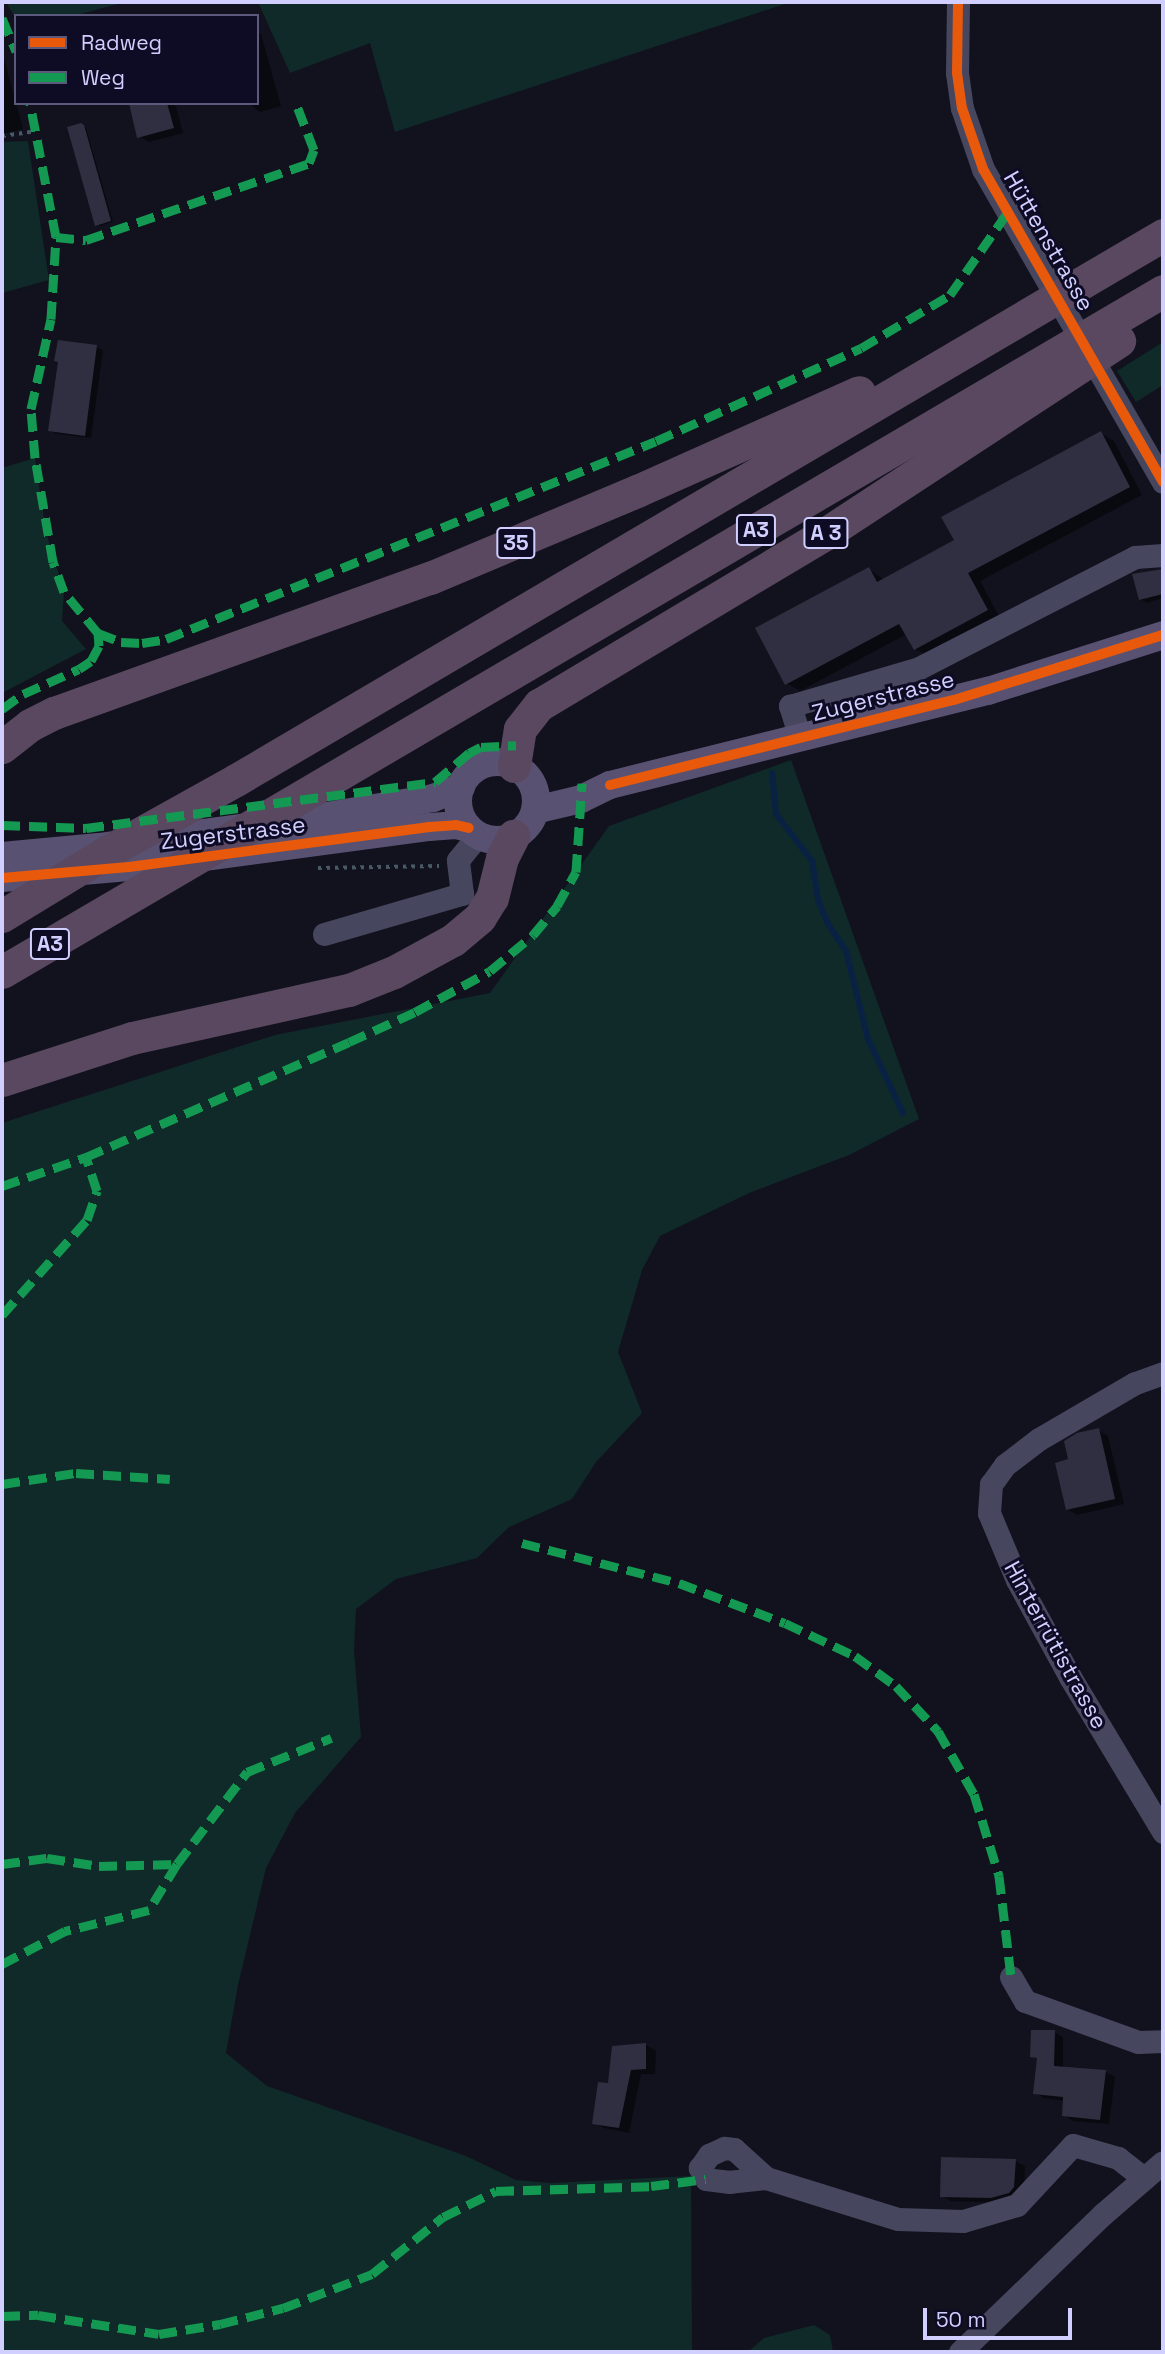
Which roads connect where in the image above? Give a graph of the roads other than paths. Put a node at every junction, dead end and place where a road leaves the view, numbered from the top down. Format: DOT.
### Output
graph roads {
  1 [pos="958,2"];
  2 [pos="1163,235"];
  3 [pos="1163,291"];
  4 [pos="1163,311"];
  5 [pos="1023,318"];
  6 [pos="1163,482"];
  7 [pos="1163,555"];
  8 [pos="1163,635"];
  9 [pos="800,738"];
  10 [pos="2,747"];
  11 [pos="461,788"];
  12 [pos="528,788"];
  13 [pos="474,832"];
  14 [pos="513,836"];
  15 [pos="2,856"];
  16 [pos="2,878"];
  17 [pos="2,916"];
  18 [pos="324,933"];
  19 [pos="2,972"];
  20 [pos="2,1080"];
  21 [pos="1163,1373"];
  22 [pos="1163,1832"];
  23 [pos="1011,1977"];
  24 [pos="1163,2040"];
  25 [pos="1163,2162"];
  26 [pos="766,2178"];
  27 [pos="1144,2178"];
  28 [pos="960,2352"];
  1 -- 6 [label="street, Hüttenstrasse"];
  2 -- 5 [label="highway, A3"];
  3 -- 19 [label="highway, A3"];
  4 -- 12 [label="highway, A 3"];
  5 -- 10 [label="highway, 35"];
  5 -- 17 [label="highway, A3"];
  7 -- 9 [label="street"];
  8 -- 9 [label="main road, Zugerstrasse"];
  9 -- 12 [label="main road, Zugerstrasse"];
  11 -- 12 [label="main road, Zugerstrasse"];
  11 -- 13 [label="main road"];
  11 -- 15 [label="main road, Zugerstrasse"];
  12 -- 14 [label="main road"];
  13 -- 14 [label="main road, Zugerstrasse"];
  13 -- 16 [label="main road, Zugerstrasse"];
  13 -- 18 [label="street"];
  14 -- 20 [label="highway"];
  21 -- 22 [label="street, Hinterrütistrasse"];
  23 -- 24 [label="street"];
  25 -- 27 [label="street"];
  26 -- 27 [label="street"];
  27 -- 28 [label="street"];
}
